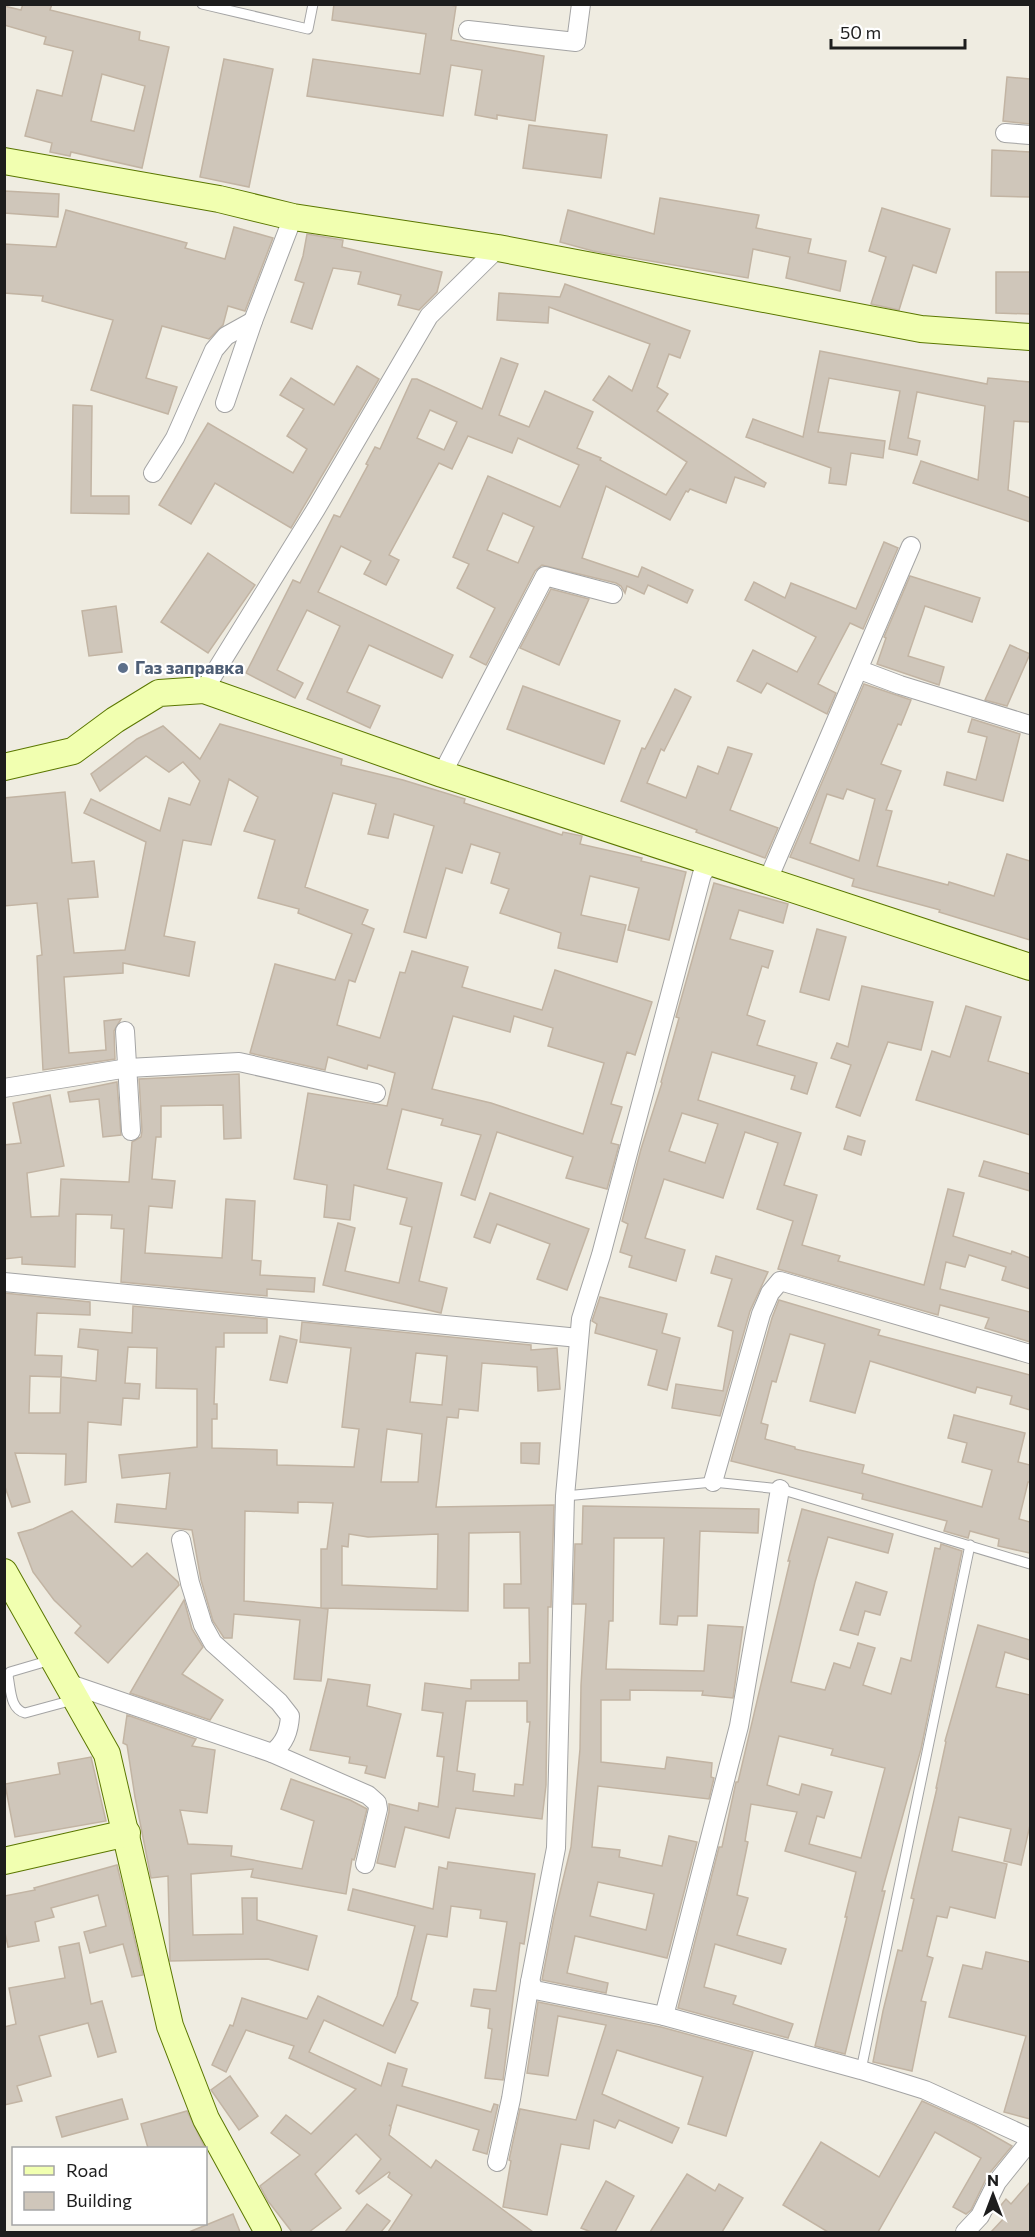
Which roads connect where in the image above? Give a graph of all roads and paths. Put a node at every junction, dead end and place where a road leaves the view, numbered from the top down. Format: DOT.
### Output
graph roads {
  1 [pos="202,4"];
  2 [pos="313,4"];
  3 [pos="581,4"];
  4 [pos="468,30"];
  5 [pos="1005,133"];
  6 [pos="1030,135"];
  7 [pos="4,161"];
  8 [pos="293,217"];
  9 [pos="498,248"];
  10 [pos="253,321"];
  11 [pos="1030,337"];
  12 [pos="225,403"];
  13 [pos="153,473"];
  14 [pos="911,546"];
  15 [pos="613,594"];
  16 [pos="860,670"];
  17 [pos="204,690"];
  18 [pos="1030,725"];
  19 [pos="4,767"];
  20 [pos="442,774"];
  21 [pos="712,862"];
  22 [pos="767,882"];
  23 [pos="1030,967"];
  24 [pos="125,1031"];
  25 [pos="128,1068"];
  26 [pos="4,1088"];
  27 [pos="376,1093"];
  28 [pos="131,1131"];
  29 [pos="4,1282"];
  30 [pos="579,1338"];
  31 [pos="1030,1354"];
  32 [pos="712,1482"];
  33 [pos="780,1489"];
  34 [pos="565,1496"];
  35 [pos="181,1540"];
  36 [pos="970,1545"];
  37 [pos="1030,1564"];
  38 [pos="4,1572"];
  39 [pos="54,1659"];
  40 [pos="71,1691"];
  41 [pos="272,1753"];
  42 [pos="127,1833"];
  43 [pos="4,1861"];
  44 [pos="365,1864"];
  45 [pos="530,1982"];
  46 [pos="664,2016"];
  47 [pos="861,2070"];
  48 [pos="1030,2139"];
  49 [pos="497,2162"];
  50 [pos="268,2232"];
  51 [pos="965,2232"];
  1 -- 2 [label="lane"];
  3 -- 4 [label="street"];
  5 -- 6 [label="street"];
  7 -- 8 [label="street"];
  8 -- 9 [label="street"];
  8 -- 10 [label="street"];
  9 -- 11 [label="street"];
  9 -- 17 [label="street"];
  10 -- 12 [label="street"];
  10 -- 13 [label="street"];
  14 -- 16 [label="street"];
  15 -- 20 [label="street"];
  16 -- 18 [label="street"];
  16 -- 22 [label="street"];
  17 -- 19 [label="street"];
  17 -- 20 [label="street"];
  20 -- 21 [label="street"];
  21 -- 22 [label="street"];
  21 -- 30 [label="street"];
  22 -- 23 [label="street"];
  24 -- 25 [label="street"];
  25 -- 26 [label="street"];
  25 -- 27 [label="street"];
  25 -- 28 [label="street"];
  29 -- 30 [label="street"];
  30 -- 34 [label="street"];
  31 -- 32 [label="street"];
  32 -- 33 [label="lane"];
  32 -- 34 [label="lane"];
  33 -- 36 [label="lane"];
  33 -- 46 [label="street"];
  34 -- 45 [label="street"];
  35 -- 41 [label="street"];
  36 -- 37 [label="lane"];
  36 -- 47 [label="lane"];
  38 -- 39 [label="street"];
  39 -- 40 [label="street"];
  39 -- 40 [label="lane"];
  40 -- 41 [label="street"];
  40 -- 42 [label="street"];
  41 -- 44 [label="street"];
  42 -- 43 [label="street"];
  42 -- 50 [label="street"];
  45 -- 46 [label="street"];
  45 -- 49 [label="street"];
  46 -- 47 [label="street"];
  47 -- 48 [label="street"];
  48 -- 51 [label="street"];
}
